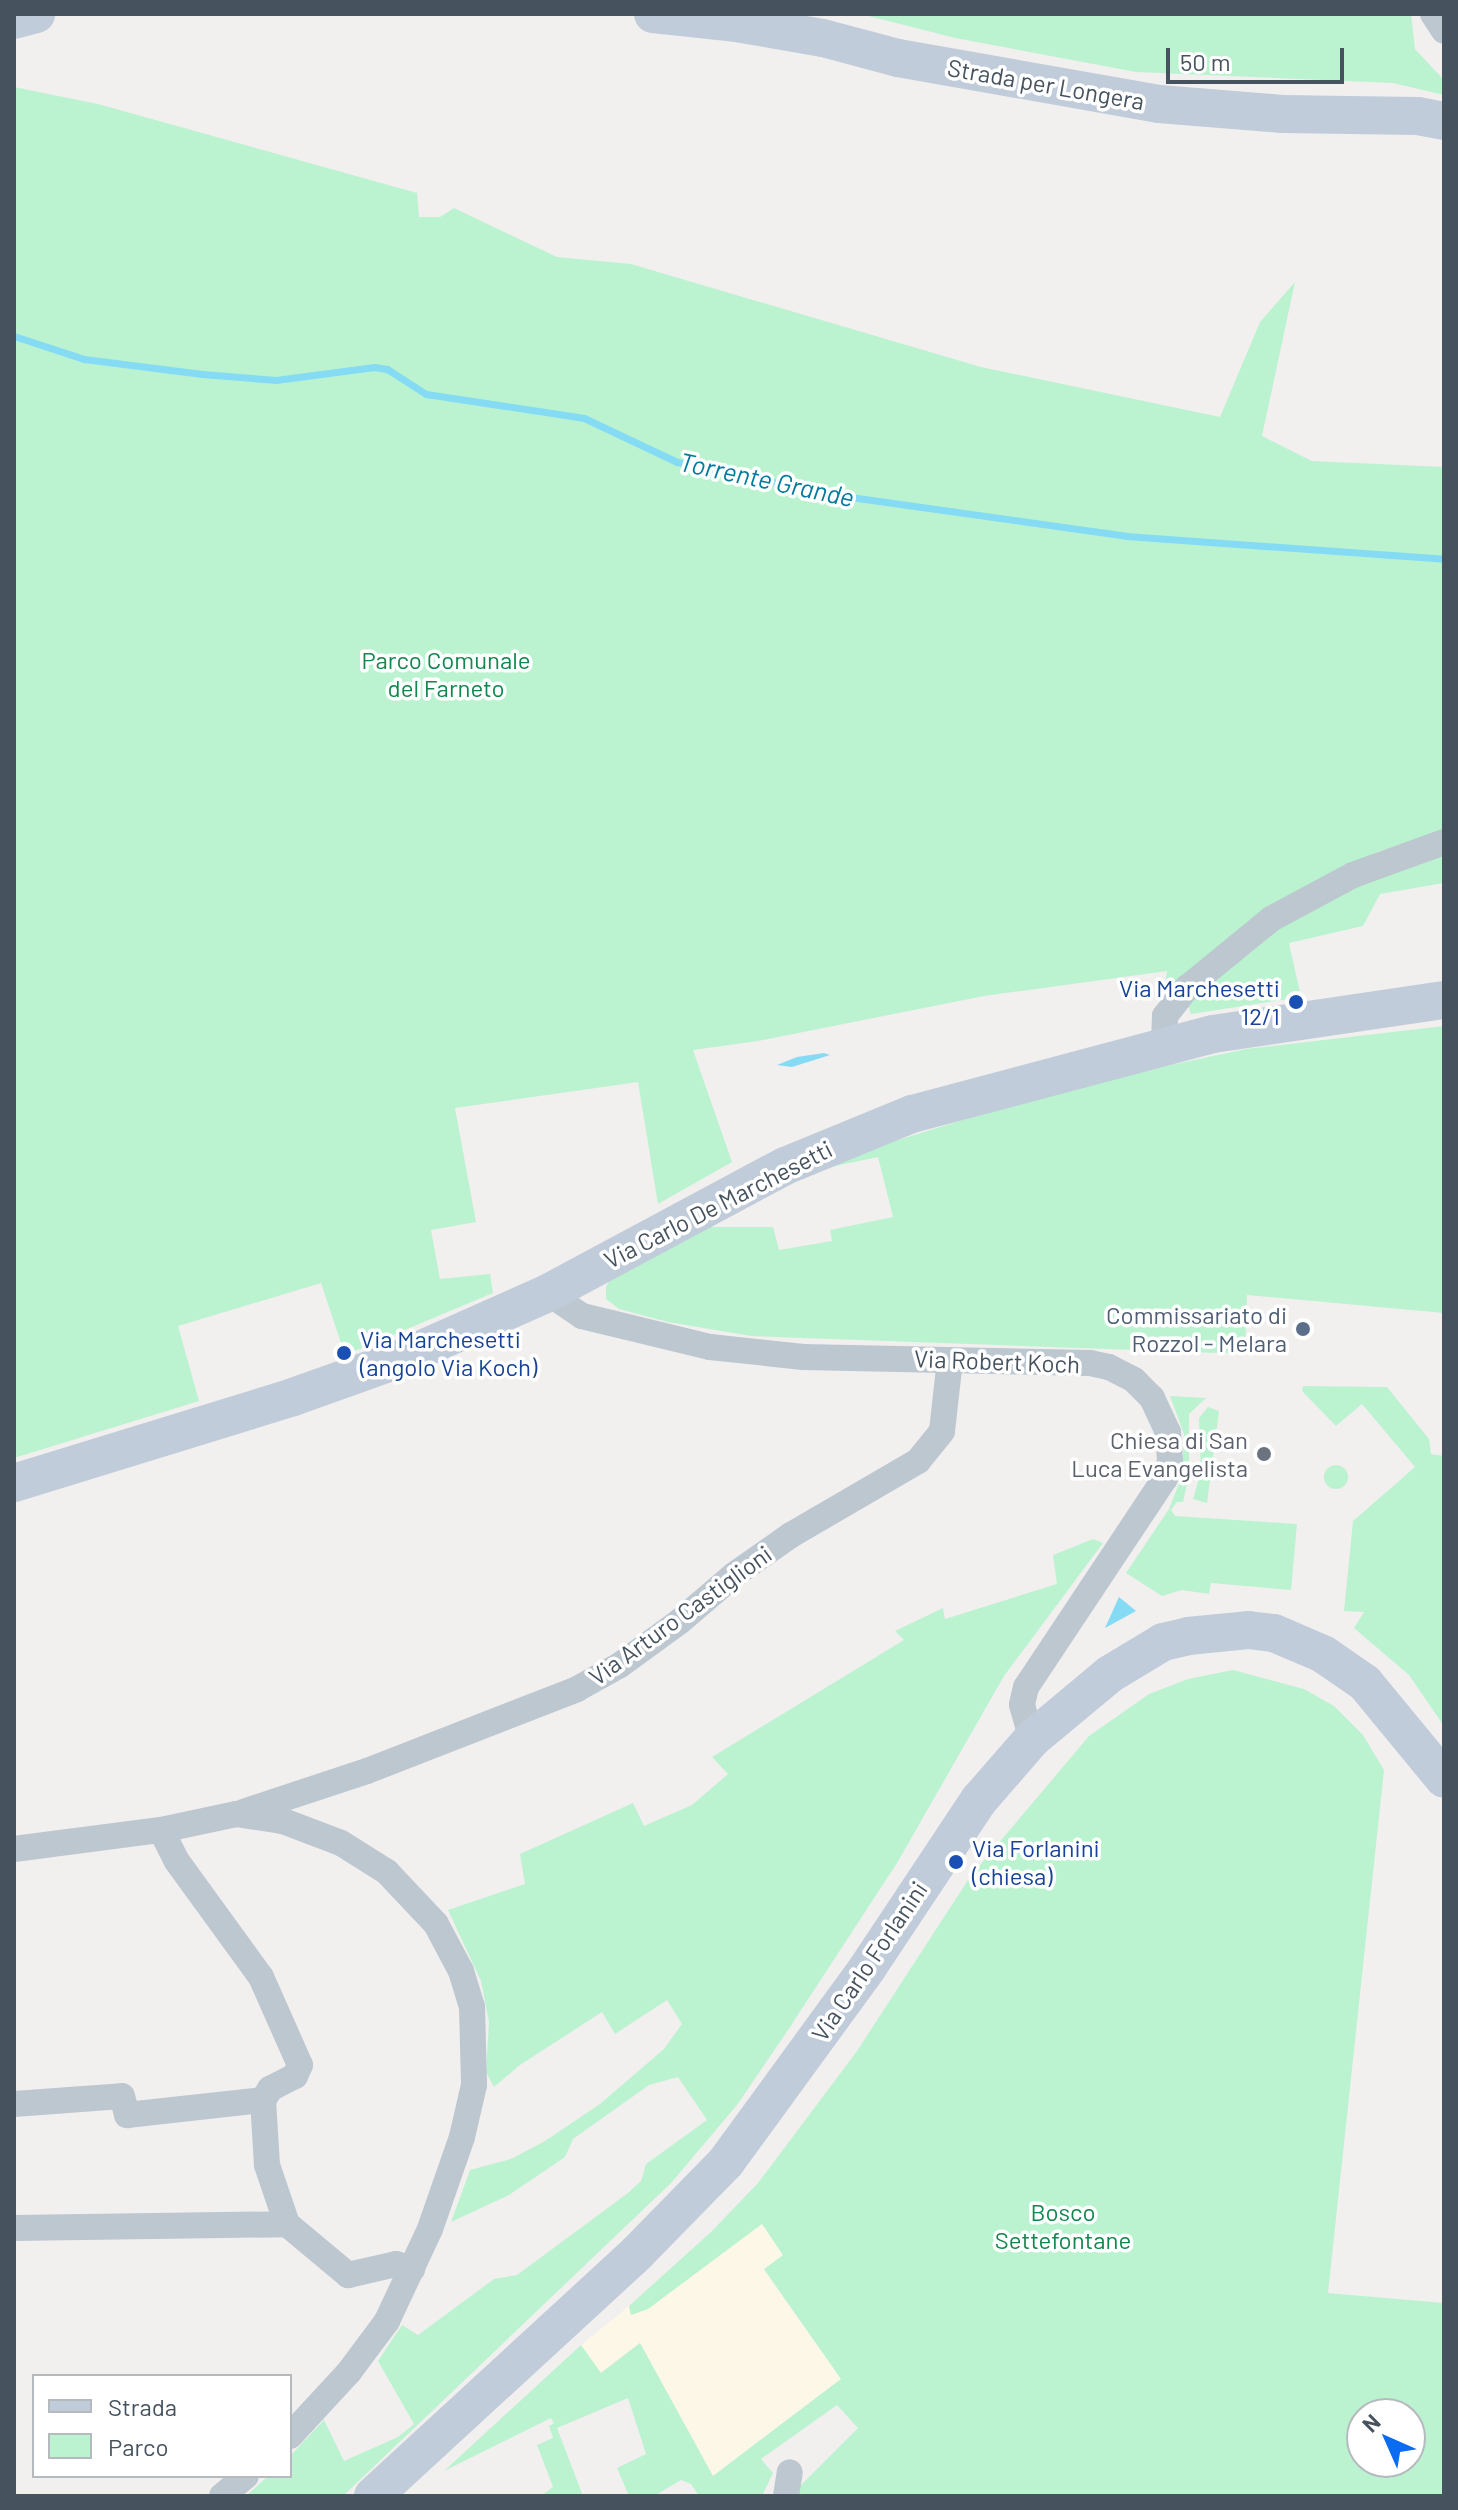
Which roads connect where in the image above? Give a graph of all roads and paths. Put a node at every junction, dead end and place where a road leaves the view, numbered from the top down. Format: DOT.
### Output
graph roads {
  1 [pos="653,14"];
  2 [pos="1433,14"];
  3 [pos="1444,31"];
  4 [pos="1444,121"];
  5 [pos="1444,842"];
  6 [pos="1444,1000"];
  7 [pos="1164,1044"];
  8 [pos="548,1293"];
  9 [pos="950,1360"];
  10 [pos="14,1483"];
  11 [pos="1032,1739"];
  12 [pos="1444,1779"];
  13 [pos="236,1814"];
  14 [pos="161,1830"];
  15 [pos="14,1849"];
  16 [pos="263,2100"];
  17 [pos="14,2104"];
  18 [pos="287,2224"];
  19 [pos="14,2228"];
  20 [pos="412,2269"];
  21 [pos="292,2434"];
  22 [pos="244,2478"];
  23 [pos="222,2496"];
  24 [pos="373,2496"];
  1 -- 4 [label="main road, Strada per Longera"];
  2 -- 3 [label="street"];
  5 -- 7 [label="street"];
  6 -- 7 [label="main road, Via Carlo De Marchesetti"];
  7 -- 8 [label="main road, Via Carlo De Marchesetti"];
  8 -- 9 [label="street, Via Robert Koch"];
  8 -- 10 [label="main road, Via Carlo De Marchesetti"];
  9 -- 11 [label="street, Via Robert Koch"];
  9 -- 13 [label="street, Via Arturo Castiglioni"];
  11 -- 12 [label="main road, Via Carlo Forlanini"];
  11 -- 24 [label="main road, Via Carlo Forlanini"];
  13 -- 14 [label="street"];
  13 -- 20 [label="street"];
  14 -- 15 [label="street"];
  14 -- 16 [label="street"];
  16 -- 17 [label="street"];
  16 -- 18 [label="street"];
  18 -- 19 [label="street"];
  18 -- 20 [label="street"];
  20 -- 21 [label="street"];
  22 -- 23 [label="street"];
}
